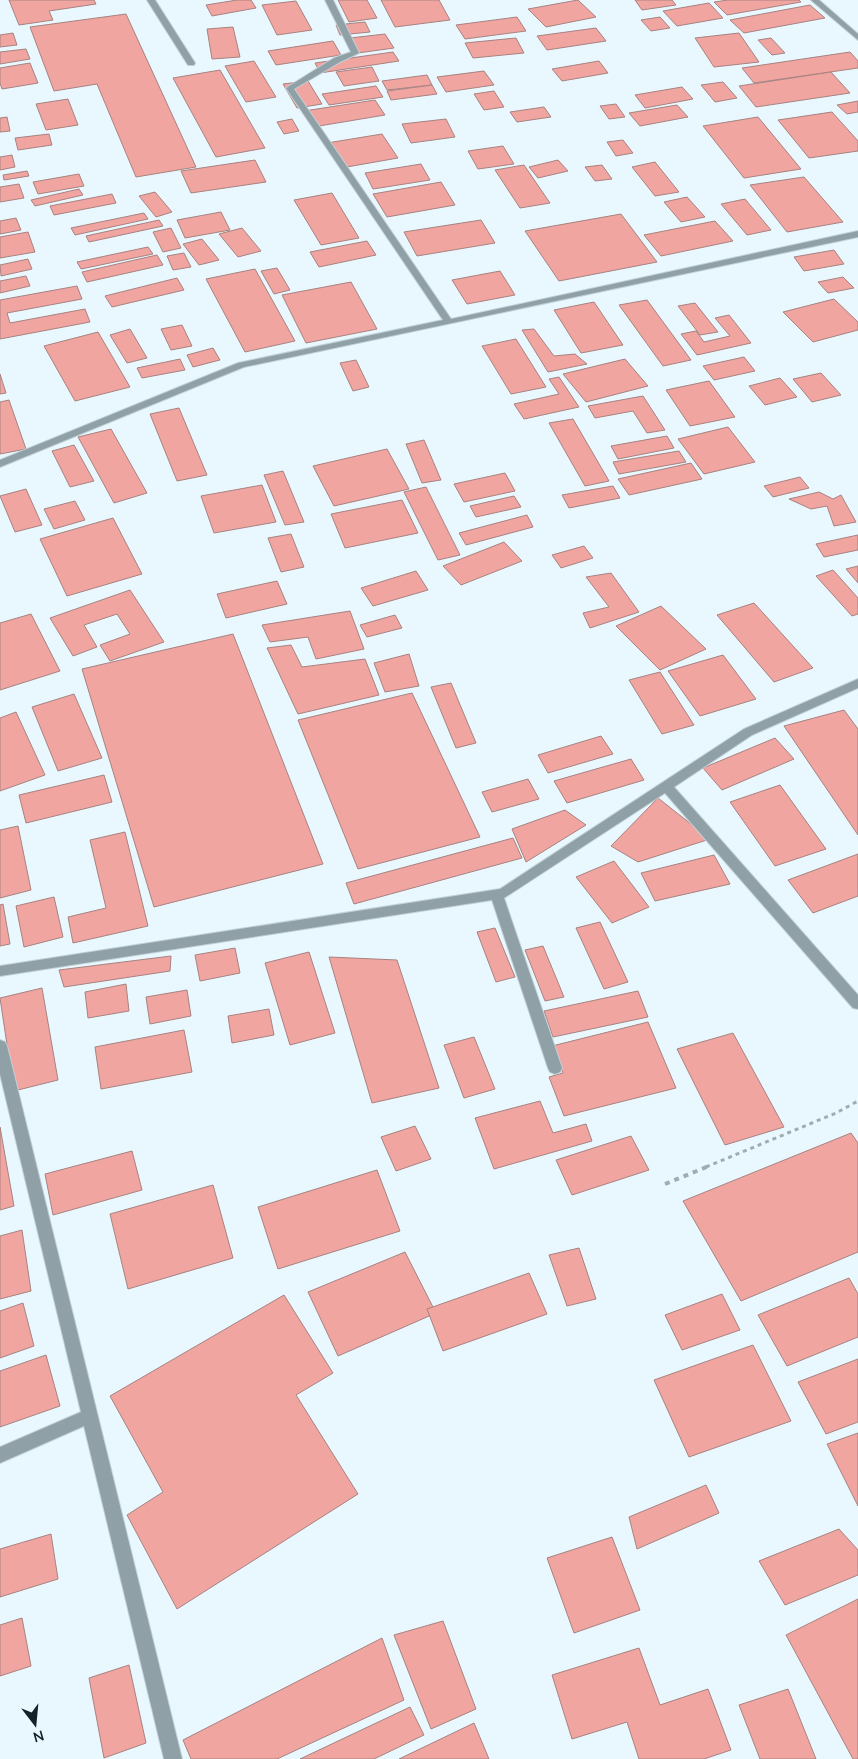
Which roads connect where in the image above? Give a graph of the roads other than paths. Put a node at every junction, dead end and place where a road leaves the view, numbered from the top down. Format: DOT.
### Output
graph roads {
  1 [pos="151,0"];
  2 [pos="329,0"];
  3 [pos="815,0"];
  4 [pos="858,38"];
  5 [pos="190,63"];
  6 [pos="858,234"];
  7 [pos="449,322"];
  8 [pos="0,464"];
  9 [pos="858,683"];
  10 [pos="666,786"];
  11 [pos="496,894"];
  12 [pos="0,971"];
  13 [pos="858,1004"];
  14 [pos="0,1046"];
  15 [pos="555,1068"];
  16 [pos="89,1416"];
  17 [pos="0,1455"];
  18 [pos="172,1759"];
  1 -- 5 [label="street"];
  2 -- 7 [label="street"];
  3 -- 4 [label="street"];
  6 -- 7 [label="street"];
  7 -- 8 [label="street"];
  9 -- 10 [label="street"];
  10 -- 11 [label="street"];
  10 -- 13 [label="street"];
  11 -- 12 [label="street"];
  11 -- 15 [label="street"];
  14 -- 16 [label="street"];
  16 -- 17 [label="street"];
  16 -- 18 [label="street"];
}
